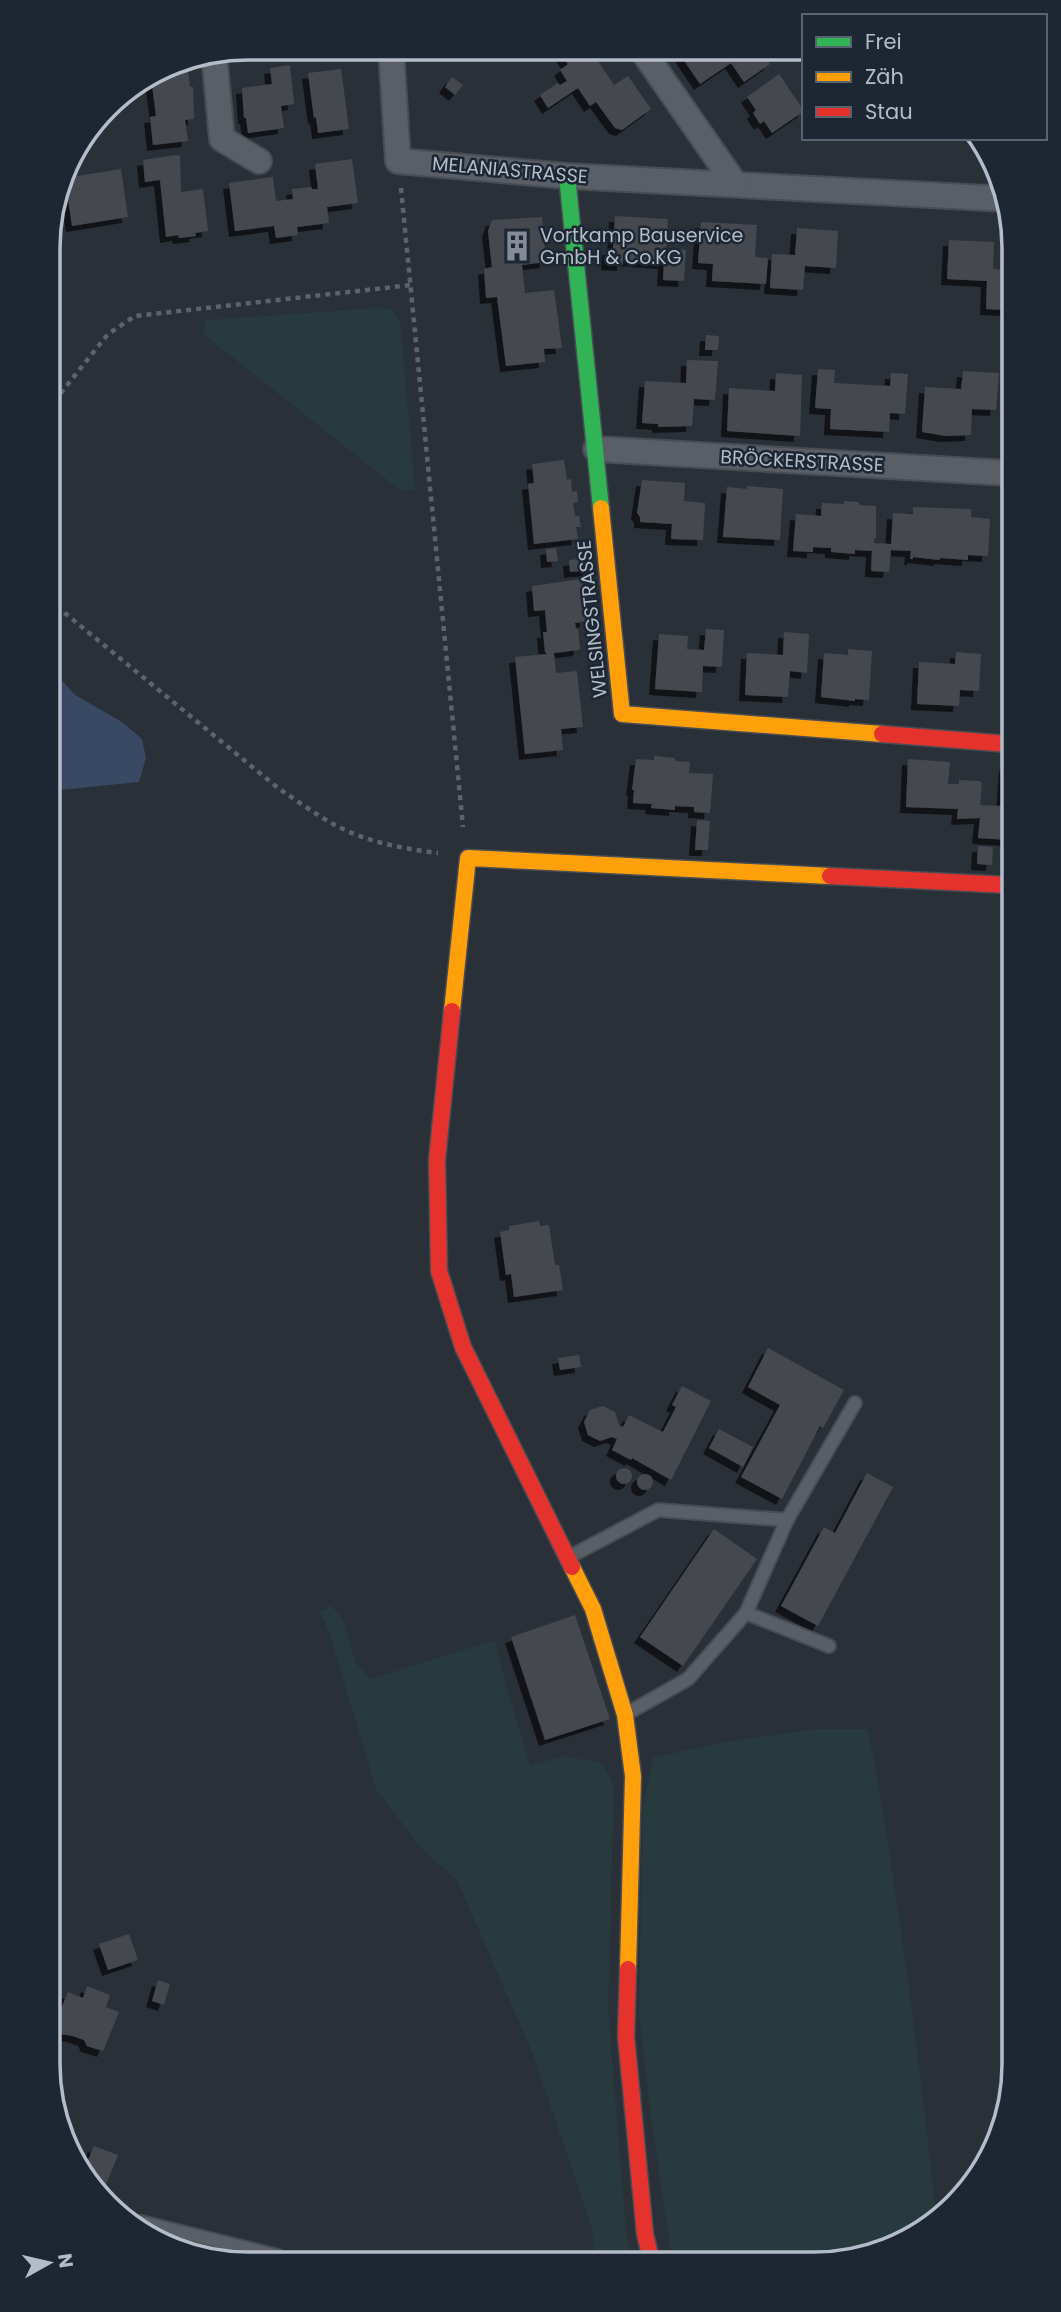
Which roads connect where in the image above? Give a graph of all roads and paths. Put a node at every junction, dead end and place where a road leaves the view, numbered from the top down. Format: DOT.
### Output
graph roads {
  1 [pos="392,60"];
  2 [pos="649,60"];
  3 [pos="215,63"];
  4 [pos="259,161"];
  5 [pos="398,161"];
  6 [pos="567,176"];
  7 [pos="735,184"];
  8 [pos="995,198"];
  9 [pos="411,285"];
  10 [pos="60,395"];
  11 [pos="596,449"];
  12 [pos="1002,474"];
  13 [pos="60,609"];
  14 [pos="1002,743"];
  15 [pos="468,858"];
  16 [pos="1002,885"];
  17 [pos="855,1403"];
  18 [pos="787,1520"];
  19 [pos="568,1558"];
  20 [pos="746,1613"];
  21 [pos="829,1646"];
  22 [pos="625,1715"];
  23 [pos="149,2224"];
  24 [pos="262,2252"];
  25 [pos="649,2252"];
  1 -- 5 [label="street"];
  2 -- 7 [label="street"];
  3 -- 4 [label="street"];
  5 -- 6 [label="street, MELANIASTRASSE"];
  5 -- 9 [label="path"];
  6 -- 7 [label="street, MELANIASTRASSE"];
  6 -- 11 [label="street, WELSINGSTRASSE"];
  7 -- 8 [label="street, MELANIASTRASSE"];
  9 -- 10 [label="path"];
  9 -- 15 [label="path"];
  11 -- 12 [label="street, BRÖCKERSTRASSE"];
  11 -- 14 [label="street, WELSINGSTRASSE"];
  13 -- 15 [label="path"];
  15 -- 16 [label="street"];
  15 -- 19 [label="street"];
  17 -- 18 [label="lane"];
  18 -- 19 [label="lane"];
  18 -- 20 [label="lane"];
  19 -- 22 [label="street"];
  20 -- 21 [label="lane"];
  20 -- 22 [label="lane"];
  22 -- 25 [label="street"];
  23 -- 24 [label="lane"];
}
